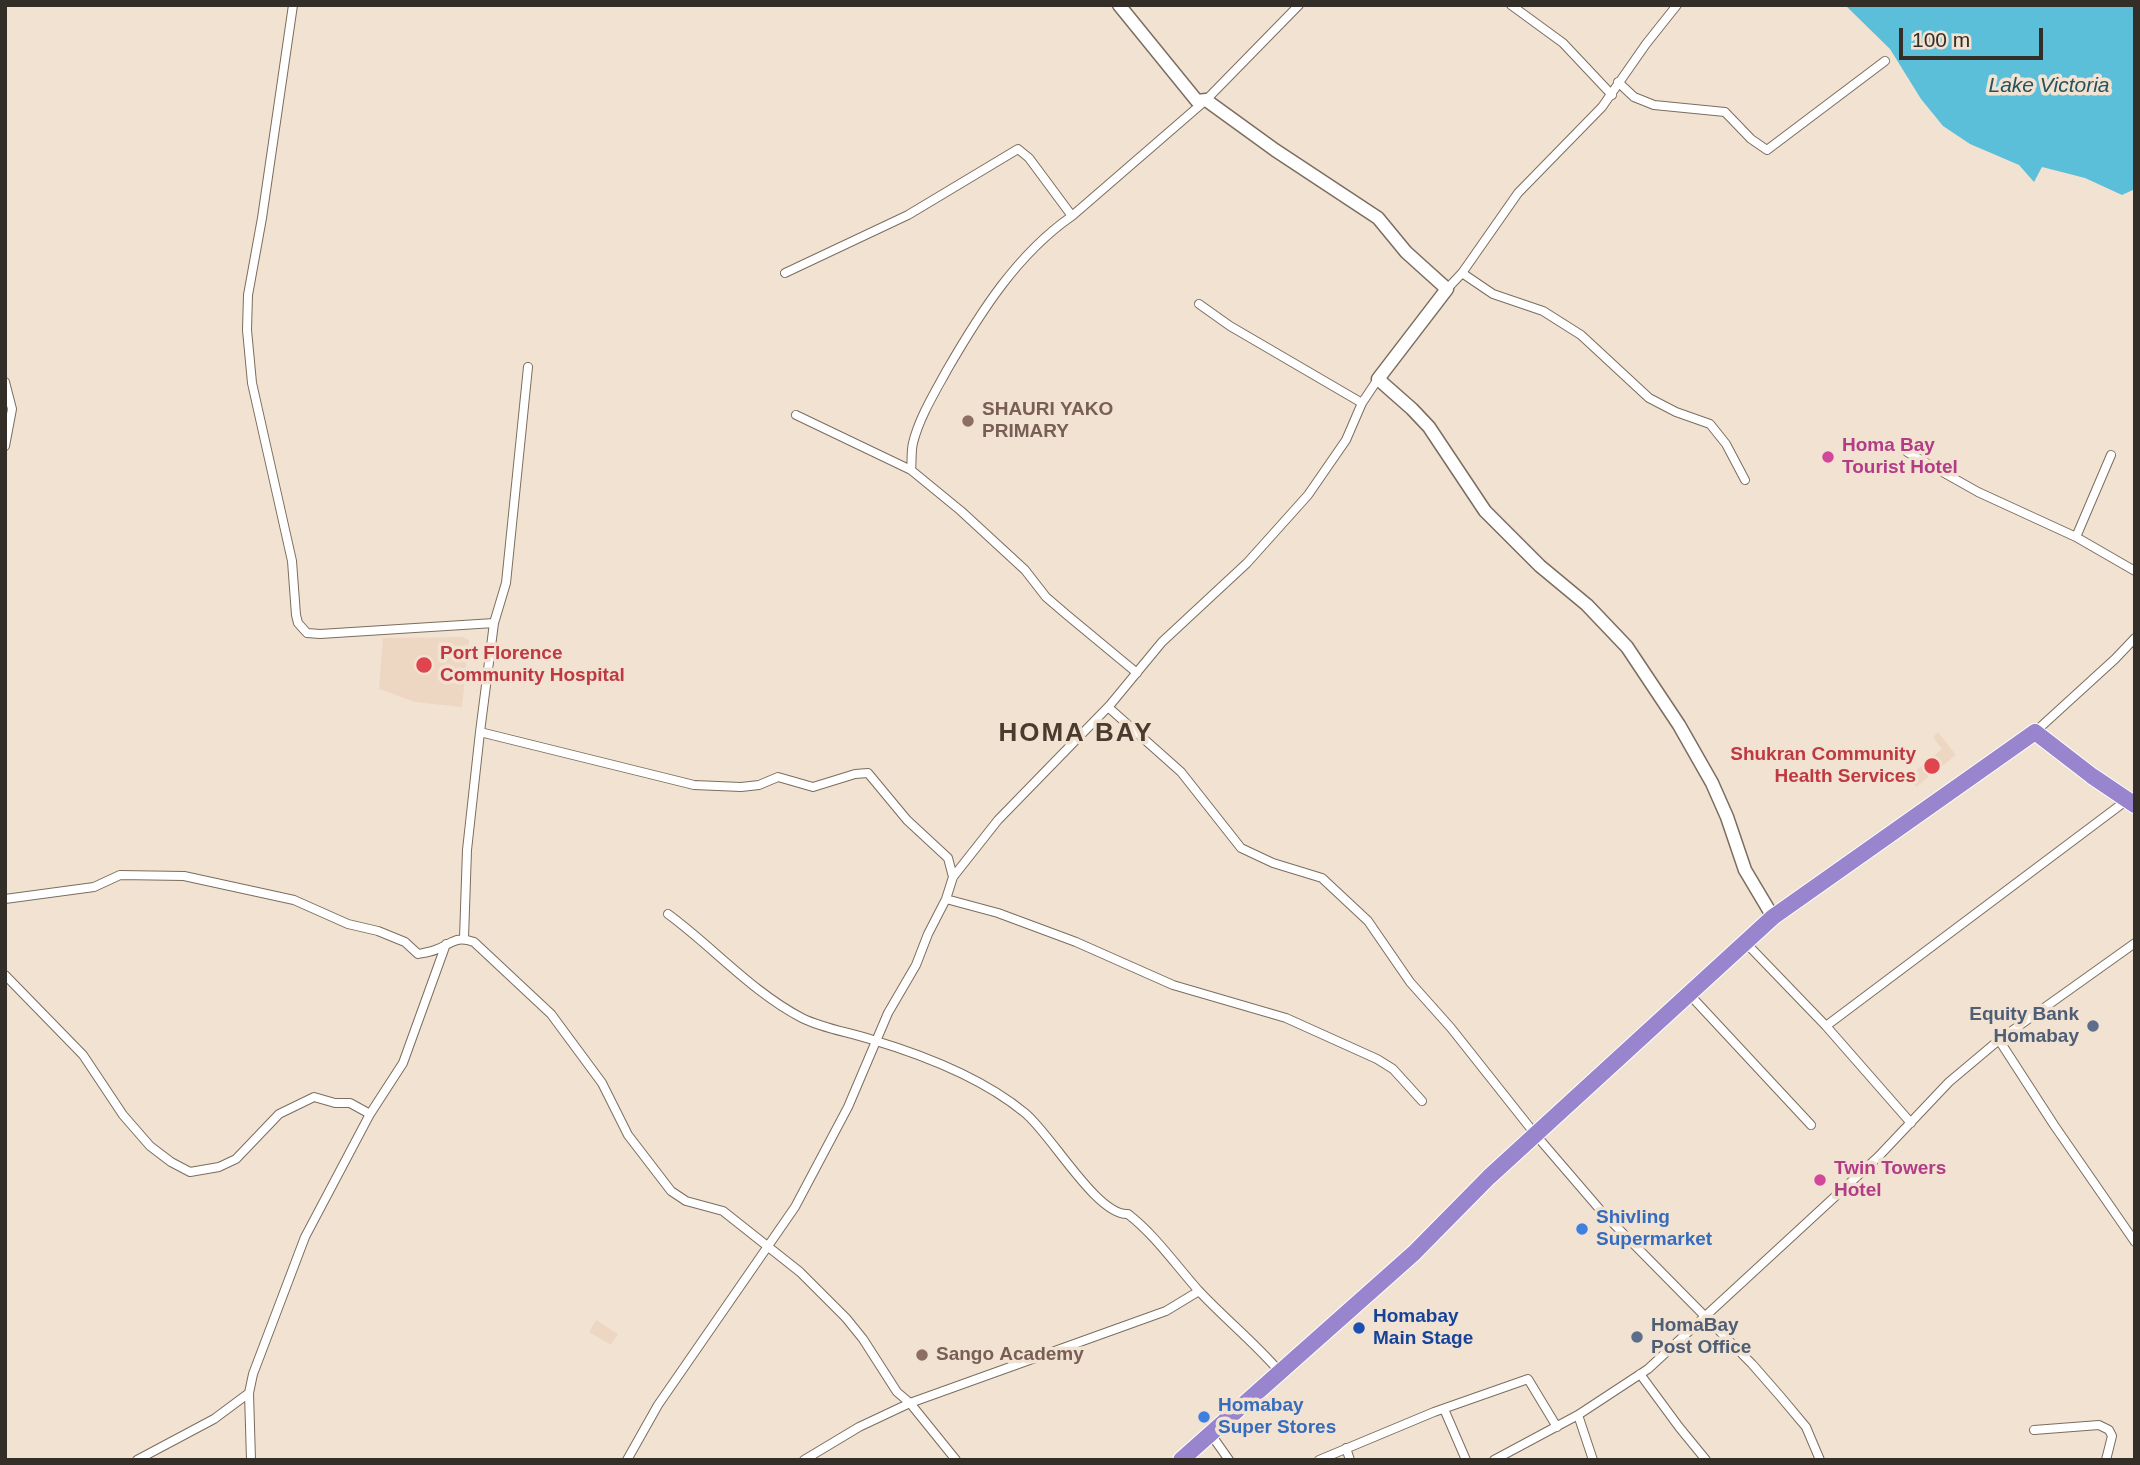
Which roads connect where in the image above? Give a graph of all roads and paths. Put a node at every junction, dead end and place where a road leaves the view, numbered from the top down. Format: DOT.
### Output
graph roads {
  1 [pos="293,5"];
  2 [pos="1119,5"];
  3 [pos="1299,5"];
  4 [pos="1511,5"];
  5 [pos="1677,5"];
  6 [pos="1885,61"];
  7 [pos="1618,82"];
  8 [pos="1612,95"];
  9 [pos="1206,100"];
  10 [pos="1072,216"];
  11 [pos="785,273"];
  12 [pos="1462,273"];
  13 [pos="1447,289"];
  14 [pos="1199,304"];
  15 [pos="528,367"];
  16 [pos="1378,379"];
  17 [pos="5,382"];
  18 [pos="1362,403"];
  19 [pos="796,415"];
  20 [pos="5,446"];
  21 [pos="1908,452"];
  22 [pos="2111,455"];
  23 [pos="911,470"];
  24 [pos="1745,480"];
  25 [pos="2076,537"];
  26 [pos="2135,571"];
  27 [pos="494,624"];
  28 [pos="2135,638"];
  29 [pos="1137,673"];
  30 [pos="1110,705"];
  31 [pos="480,732"];
  32 [pos="2035,732"];
  33 [pos="2131,802"];
  34 [pos="953,877"];
  35 [pos="5,899"];
  36 [pos="946,899"];
  37 [pos="668,914"];
  38 [pos="1773,917"];
  39 [pos="464,938"];
  40 [pos="1745,942"];
  41 [pos="2135,943"];
  42 [pos="446,944"];
  43 [pos="5,975"];
  44 [pos="1689,995"];
  45 [pos="1826,1026"];
  46 [pos="875,1040"];
  47 [pos="1999,1040"];
  48 [pos="1422,1101"];
  49 [pos="370,1114"];
  50 [pos="1911,1123"];
  51 [pos="1811,1125"];
  52 [pos="1535,1135"];
  53 [pos="2135,1242"];
  54 [pos="769,1248"];
  55 [pos="1199,1291"];
  56 [pos="1705,1317"];
  57 [pos="1279,1371"];
  58 [pos="1640,1374"];
  59 [pos="249,1393"];
  60 [pos="909,1403"];
  61 [pos="1444,1409"];
  62 [pos="1578,1415"];
  63 [pos="1556,1427"];
  64 [pos="2034,1430"];
  65 [pos="1210,1432"];
  66 [pos="1346,1448"];
  67 [pos="138,1460"];
  68 [pos="251,1460"];
  69 [pos="627,1460"];
  70 [pos="804,1460"];
  71 [pos="956,1460"];
  72 [pos="1181,1460"];
  73 [pos="1229,1460"];
  74 [pos="1319,1460"];
  75 [pos="1350,1460"];
  76 [pos="1466,1460"];
  77 [pos="1494,1460"];
  78 [pos="1593,1460"];
  79 [pos="1706,1460"];
  80 [pos="1820,1460"];
  81 [pos="2106,1460"];
  1 -- 27 [label="street"];
  2 -- 9 [label="street"];
  3 -- 9 [label="street"];
  4 -- 8 [label="street"];
  5 -- 7 [label="street"];
  6 -- 7 [label="street"];
  7 -- 8 [label="street"];
  8 -- 12 [label="street"];
  9 -- 10 [label="street"];
  9 -- 13 [label="street"];
  10 -- 11 [label="street"];
  10 -- 23 [label="street"];
  12 -- 13 [label="street"];
  12 -- 24 [label="street"];
  13 -- 16 [label="street"];
  14 -- 18 [label="street"];
  15 -- 27 [label="street"];
  16 -- 18 [label="street"];
  16 -- 38 [label="street"];
  17 -- 20 [label="street"];
  18 -- 29 [label="street"];
  19 -- 23 [label="street"];
  21 -- 25 [label="street"];
  22 -- 25 [label="street"];
  23 -- 29 [label="street"];
  25 -- 26 [label="street"];
  27 -- 31 [label="street"];
  28 -- 32 [label="street"];
  29 -- 30 [label="street"];
  30 -- 34 [label="street"];
  30 -- 52 [label="street"];
  31 -- 34 [label="street"];
  31 -- 39 [label="street"];
  32 -- 33 [label="highway"];
  32 -- 38 [label="highway"];
  33 -- 45 [label="street"];
  34 -- 36 [label="street"];
  35 -- 42 [label="street"];
  36 -- 46 [label="street"];
  36 -- 48 [label="street"];
  37 -- 46 [label="street"];
  38 -- 40 [label="highway"];
  39 -- 42 [label="street"];
  39 -- 54 [label="street"];
  40 -- 44 [label="highway"];
  40 -- 45 [label="street"];
  41 -- 47 [label="street"];
  42 -- 49 [label="street"];
  43 -- 49 [label="street"];
  44 -- 51 [label="street"];
  44 -- 52 [label="highway"];
  45 -- 50 [label="street"];
  46 -- 54 [label="street"];
  46 -- 55 [label="street"];
  47 -- 50 [label="street"];
  47 -- 53 [label="street"];
  49 -- 59 [label="street"];
  50 -- 56 [label="street"];
  52 -- 56 [label="street"];
  52 -- 57 [label="highway"];
  54 -- 60 [label="street"];
  54 -- 69 [label="street"];
  55 -- 57 [label="street"];
  55 -- 60 [label="street"];
  56 -- 58 [label="street"];
  56 -- 80 [label="street"];
  57 -- 65 [label="highway"];
  58 -- 62 [label="street"];
  58 -- 79 [label="street"];
  59 -- 67 [label="street"];
  59 -- 68 [label="street"];
  60 -- 70 [label="street"];
  60 -- 71 [label="street"];
  61 -- 63 [label="street"];
  61 -- 66 [label="street"];
  61 -- 76 [label="street"];
  62 -- 63 [label="street"];
  62 -- 78 [label="street"];
  63 -- 77 [label="street"];
  64 -- 81 [label="street"];
  65 -- 72 [label="highway"];
  65 -- 73 [label="street"];
  66 -- 74 [label="street"];
  66 -- 75 [label="street"];
}
